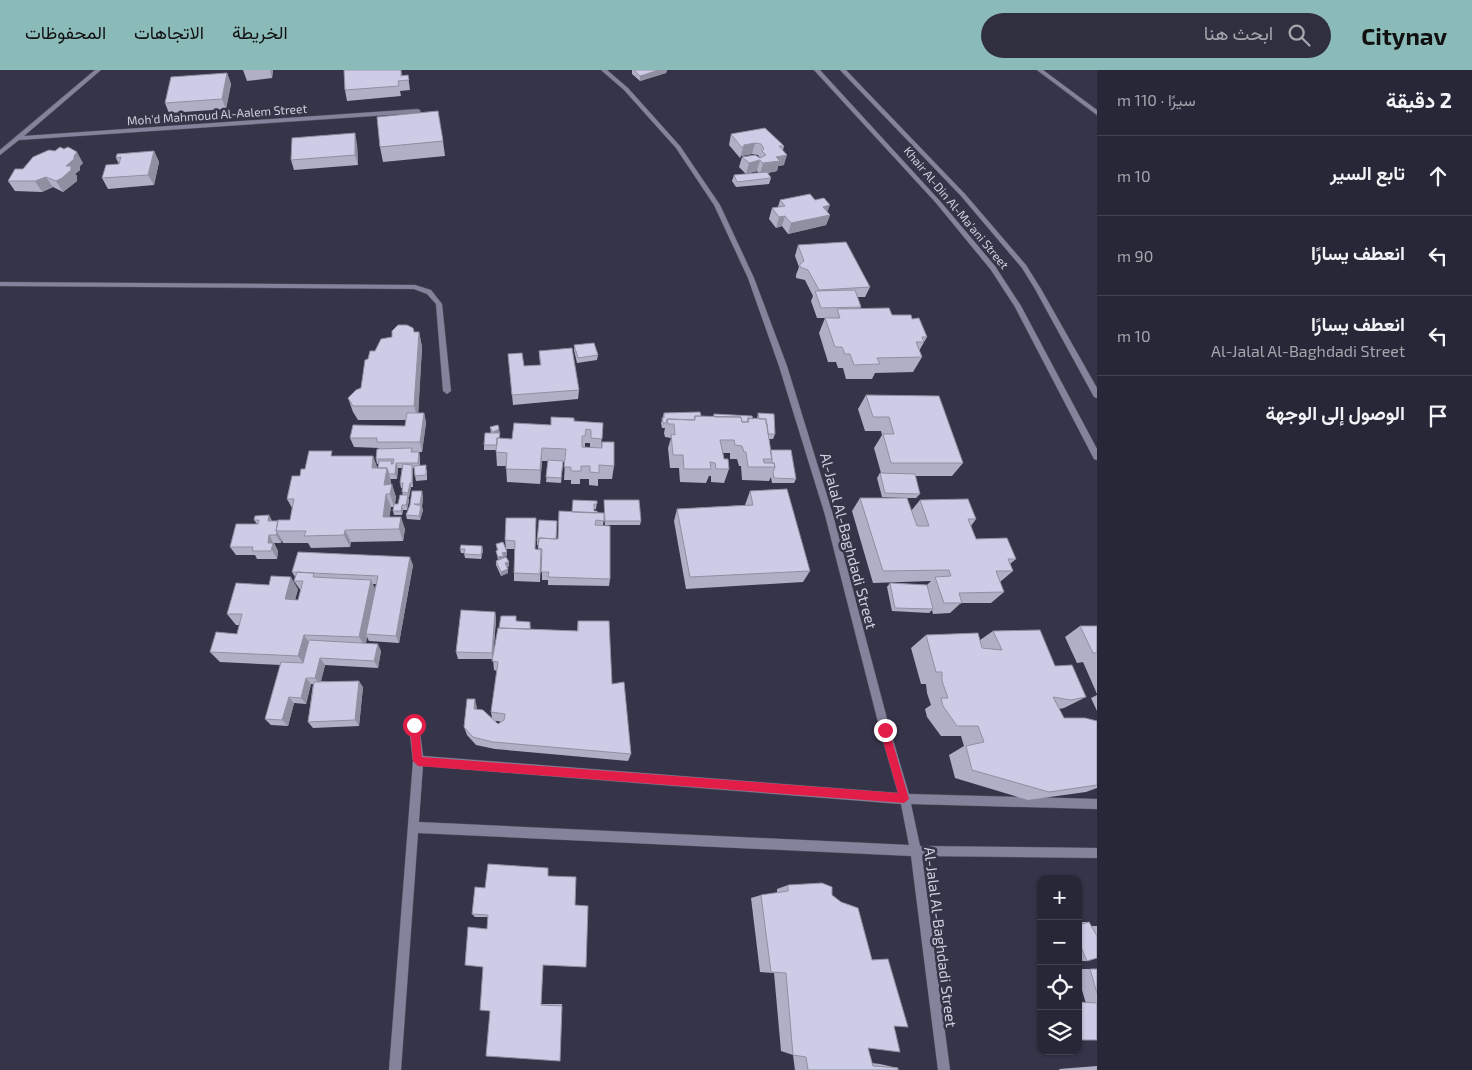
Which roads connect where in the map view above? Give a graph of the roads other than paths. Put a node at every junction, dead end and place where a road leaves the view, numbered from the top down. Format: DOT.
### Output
graph roads {
  1 [pos="98,70"];
  2 [pos="604,70"];
  3 [pos="817,70"];
  4 [pos="843,70"];
  5 [pos="1040,70"];
  6 [pos="418,111"];
  7 [pos="1097,113"];
  8 [pos="17,138"];
  9 [pos="0,153"];
  10 [pos="0,284"];
  11 [pos="447,391"];
  12 [pos="1097,395"];
  13 [pos="1097,457"];
  14 [pos="414,725"];
  15 [pos="418,761"];
  16 [pos="904,799"];
  17 [pos="1097,804"];
  18 [pos="413,827"];
  19 [pos="916,851"];
  20 [pos="1097,853"];
  21 [pos="395,1070"];
  22 [pos="944,1070"];
  1 -- 8 [label="street"];
  2 -- 16 [label="street, Al-Jalal Al-Baghdadi Street"];
  3 -- 13 [label="street, Khair Al-Din Al-Ma'ani Street"];
  4 -- 12 [label="street, Khair Al-Din Al-Ma'ani Street"];
  5 -- 7 [label="street"];
  6 -- 8 [label="street, Moh'd Mahmoud Al-Aalem Street"];
  8 -- 9 [label="street"];
  10 -- 11 [label="street"];
  14 -- 15 [label="street"];
  15 -- 16 [label="street"];
  15 -- 18 [label="street"];
  16 -- 17 [label="street"];
  16 -- 19 [label="street, Al-Jalal Al-Baghdadi Street"];
  18 -- 19 [label="street"];
  18 -- 21 [label="street"];
  19 -- 20 [label="street"];
  19 -- 22 [label="street, Al-Jalal Al-Baghdadi Street"];
}
